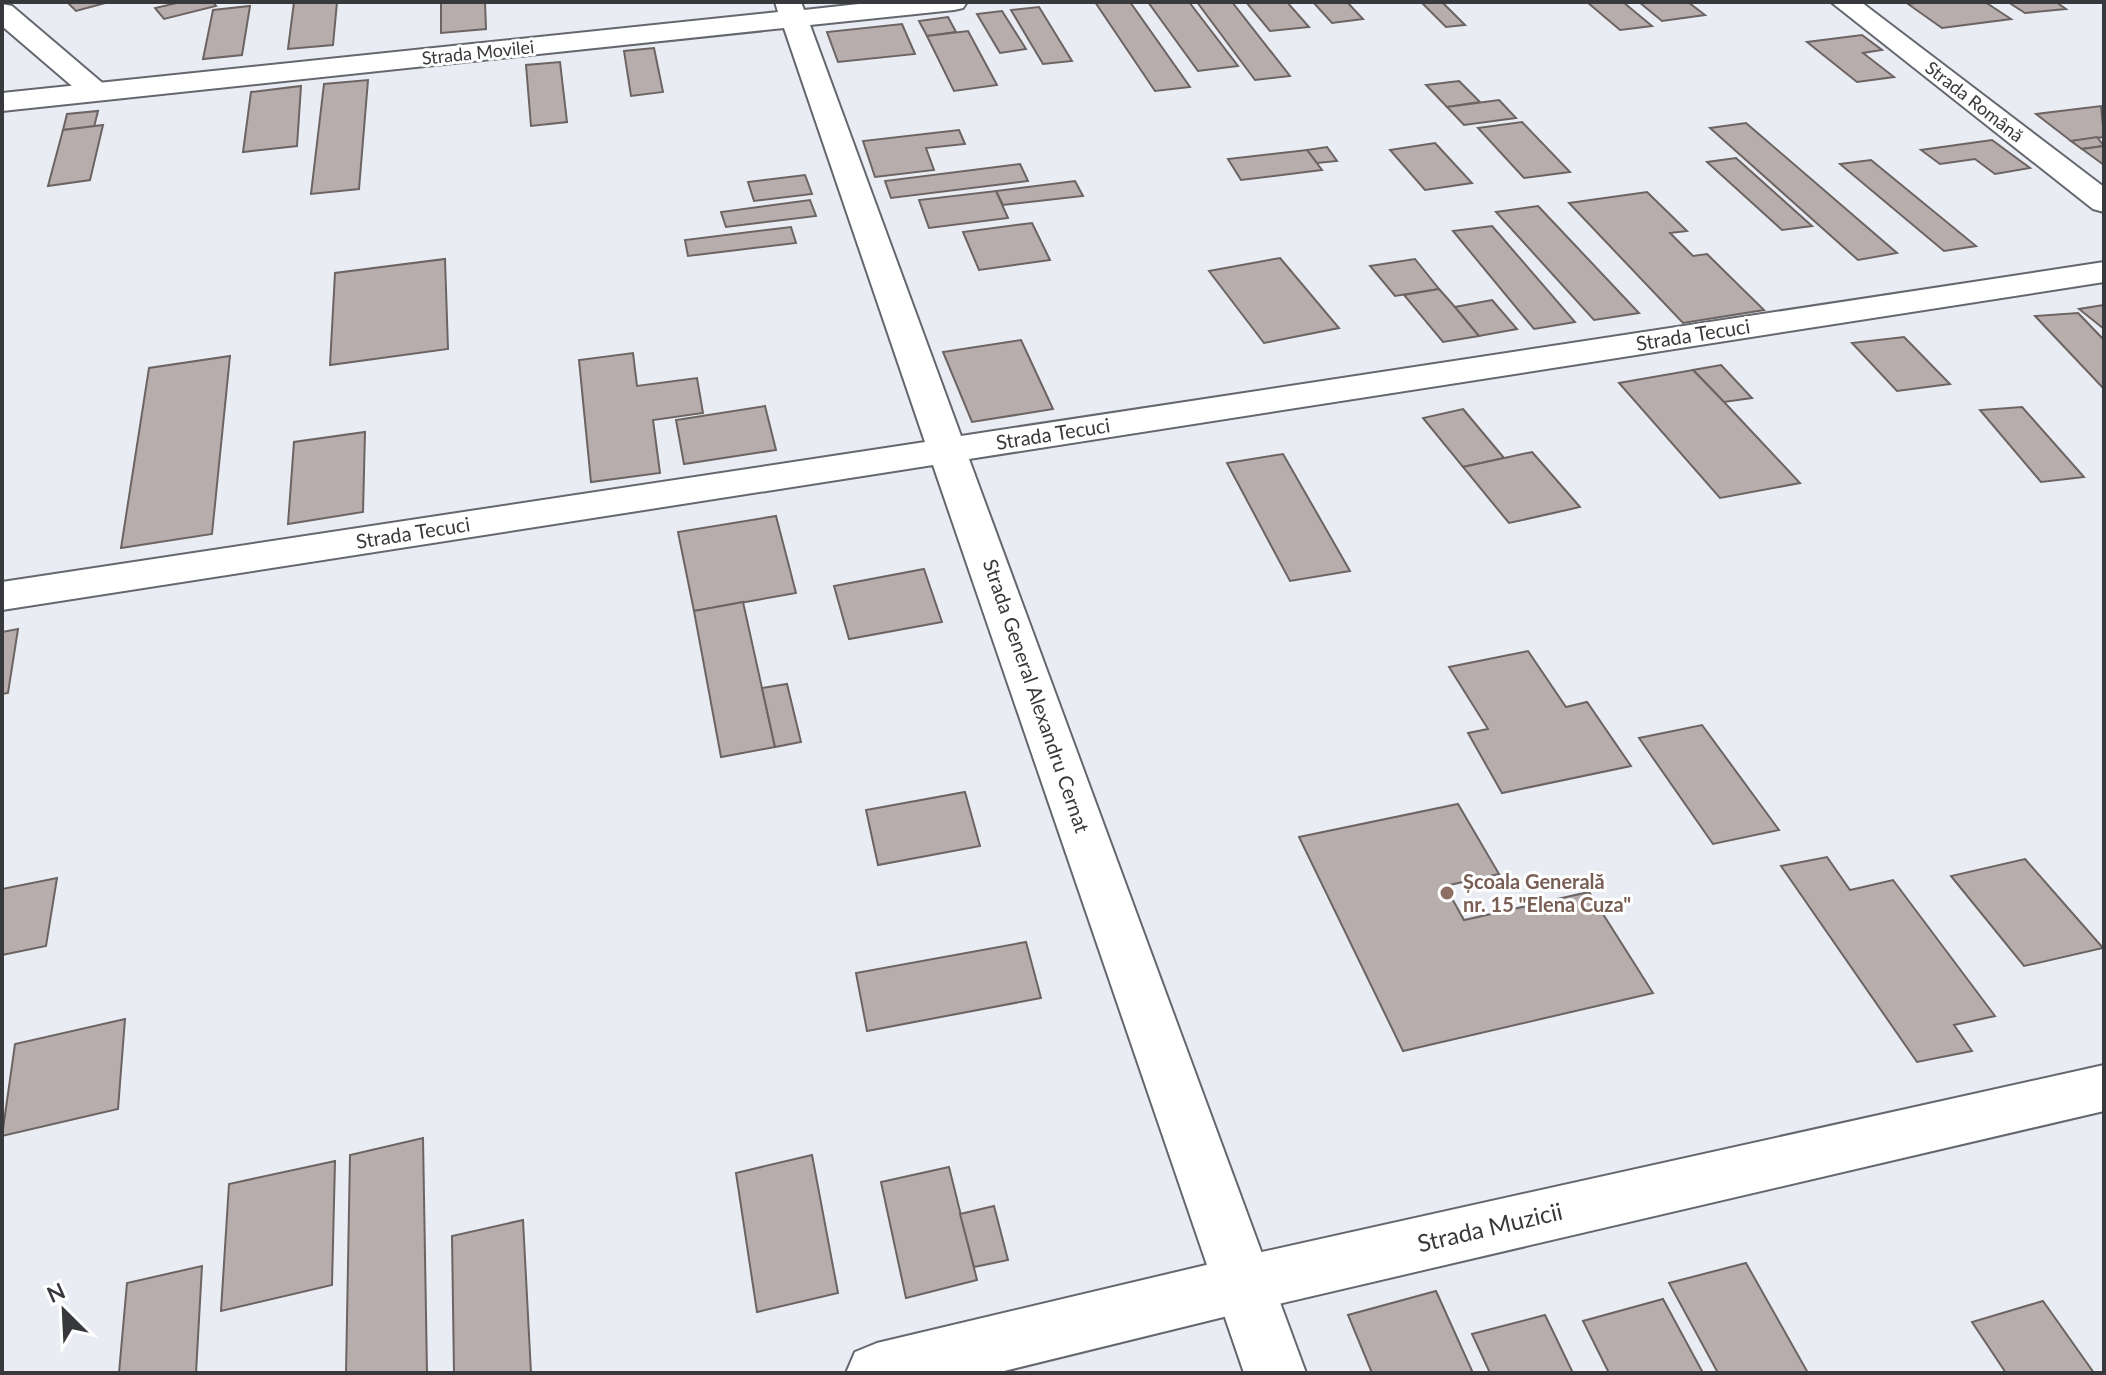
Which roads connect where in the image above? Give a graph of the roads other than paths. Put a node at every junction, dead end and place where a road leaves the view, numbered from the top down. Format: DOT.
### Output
graph roads {
  1 [pos="954,2"];
  2 [pos="1844,2"];
  3 [pos="791,10"];
  4 [pos="2,12"];
  5 [pos="96,92"];
  6 [pos="2,102"];
  7 [pos="2104,202"];
  8 [pos="2104,272"];
  9 [pos="949,450"];
  10 [pos="2,596"];
  11 [pos="2104,1088"];
  12 [pos="1244,1284"];
  13 [pos="877,1373"];
  14 [pos="1275,1373"];
  1 -- 3 [label="street, Strada Movilei"];
  2 -- 7 [label="street, Strada Română"];
  3 -- 5 [label="street, Strada Movilei"];
  3 -- 9 [label="street, Strada General Alexandru Cernat"];
  4 -- 5 [label="street"];
  5 -- 6 [label="street, Strada Movilei"];
  8 -- 9 [label="street, Strada Tecuci"];
  9 -- 10 [label="street, Strada Tecuci"];
  9 -- 12 [label="street, Strada General Alexandru Cernat"];
  11 -- 12 [label="street, Strada Muzicii"];
  12 -- 13 [label="street, Strada Muzicii"];
  12 -- 14 [label="street, Strada General Alexandru Cernat"];
}
